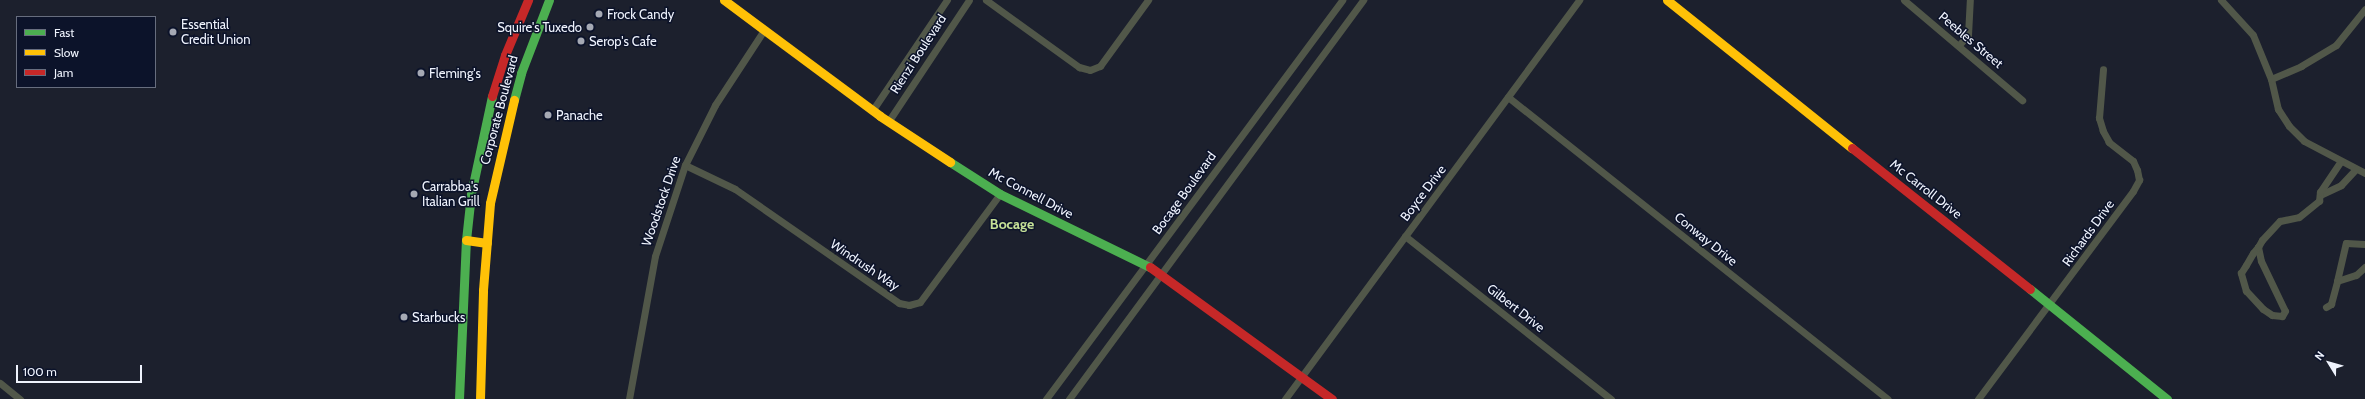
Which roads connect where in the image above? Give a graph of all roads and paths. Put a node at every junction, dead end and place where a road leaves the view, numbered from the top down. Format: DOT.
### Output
graph roads {
  1 [pos="528,0"];
  2 [pos="550,0"];
  3 [pos="724,0"];
  4 [pos="947,0"];
  5 [pos="969,0"];
  6 [pos="986,0"];
  7 [pos="1148,0"];
  8 [pos="1342,0"];
  9 [pos="1363,0"];
  10 [pos="1579,0"];
  11 [pos="1667,0"];
  12 [pos="1904,0"];
  13 [pos="1970,0"];
  14 [pos="2221,0"];
  15 [pos="2365,10"];
  16 [pos="764,30"];
  17 [pos="1959,45"];
  18 [pos="2103,70"];
  19 [pos="2271,80"];
  20 [pos="1508,97"];
  21 [pos="2022,100"];
  22 [pos="872,111"];
  23 [pos="888,122"];
  24 [pos="2341,161"];
  25 [pos="685,165"];
  26 [pos="2356,169"];
  27 [pos="2365,173"];
  28 [pos="1000,194"];
  29 [pos="2320,195"];
  30 [pos="1406,236"];
  31 [pos="466,240"];
  32 [pos="487,243"];
  33 [pos="2365,244"];
  34 [pos="2258,247"];
  35 [pos="1146,265"];
  36 [pos="2365,267"];
  37 [pos="1161,274"];
  38 [pos="2337,281"];
  39 [pos="2050,304"];
  40 [pos="2326,307"];
  41 [pos="1303,376"];
  42 [pos="0,383"];
  43 [pos="20,399"];
  44 [pos="459,399"];
  45 [pos="480,399"];
  46 [pos="629,399"];
  47 [pos="1046,399"];
  48 [pos="1069,399"];
  49 [pos="1285,399"];
  50 [pos="1332,399"];
  51 [pos="1611,399"];
  52 [pos="1888,399"];
  53 [pos="1978,399"];
  54 [pos="2167,399"];
  1 -- 31 [label="street, Corporate Boulevard"];
  2 -- 32 [label="street, Corporate Boulevard"];
  3 -- 16 [label="street, Mc Connell Drive"];
  4 -- 22 [label="street, Rienzi Boulevard"];
  5 -- 23 [label="street, Rienzi Boulevard"];
  6 -- 7 [label="street"];
  8 -- 35 [label="street, Bocage Boulevard"];
  9 -- 37 [label="street"];
  10 -- 20 [label="street, Boyce Drive"];
  11 -- 39 [label="street, Mc Carroll Drive"];
  12 -- 17 [label="street, Peebles Street"];
  13 -- 17 [label="street"];
  14 -- 19 [label="street"];
  15 -- 19 [label="street"];
  16 -- 22 [label="street, Mc Connell Drive"];
  16 -- 25 [label="street, Woodstock Drive"];
  17 -- 21 [label="street, Peebles Street"];
  18 -- 39 [label="street, Richards Drive"];
  19 -- 24 [label="street"];
  20 -- 30 [label="street, Boyce Drive"];
  20 -- 52 [label="street, Conway Drive"];
  22 -- 23 [label="street, Mc Connell Drive"];
  23 -- 28 [label="street, Mc Connell Drive"];
  24 -- 26 [label="street"];
  24 -- 29 [label="street"];
  25 -- 28 [label="street, Windrush Way"];
  25 -- 46 [label="street, Woodstock Drive"];
  26 -- 27 [label="street"];
  26 -- 29 [label="street"];
  28 -- 35 [label="street, Mc Connell Drive"];
  29 -- 34 [label="street"];
  30 -- 41 [label="street, Boyce Drive"];
  30 -- 51 [label="street, Gilbert Drive"];
  31 -- 32 [label="street"];
  31 -- 44 [label="street, Corporate Boulevard"];
  32 -- 45 [label="street, Corporate Boulevard"];
  33 -- 38 [label="street"];
  34 -- 34 [label="street"];
  35 -- 37 [label="street, Mc Connell Drive"];
  35 -- 47 [label="street, Bocage Boulevard"];
  36 -- 38 [label="street"];
  37 -- 41 [label="street, Mc Connell Drive"];
  37 -- 48 [label="street"];
  38 -- 40 [label="street"];
  39 -- 53 [label="street, Richards Drive"];
  39 -- 54 [label="street, Mc Carroll Drive"];
  41 -- 49 [label="street, Boyce Drive"];
  41 -- 50 [label="street, Mc Connell Drive"];
  42 -- 43 [label="street"];
}
